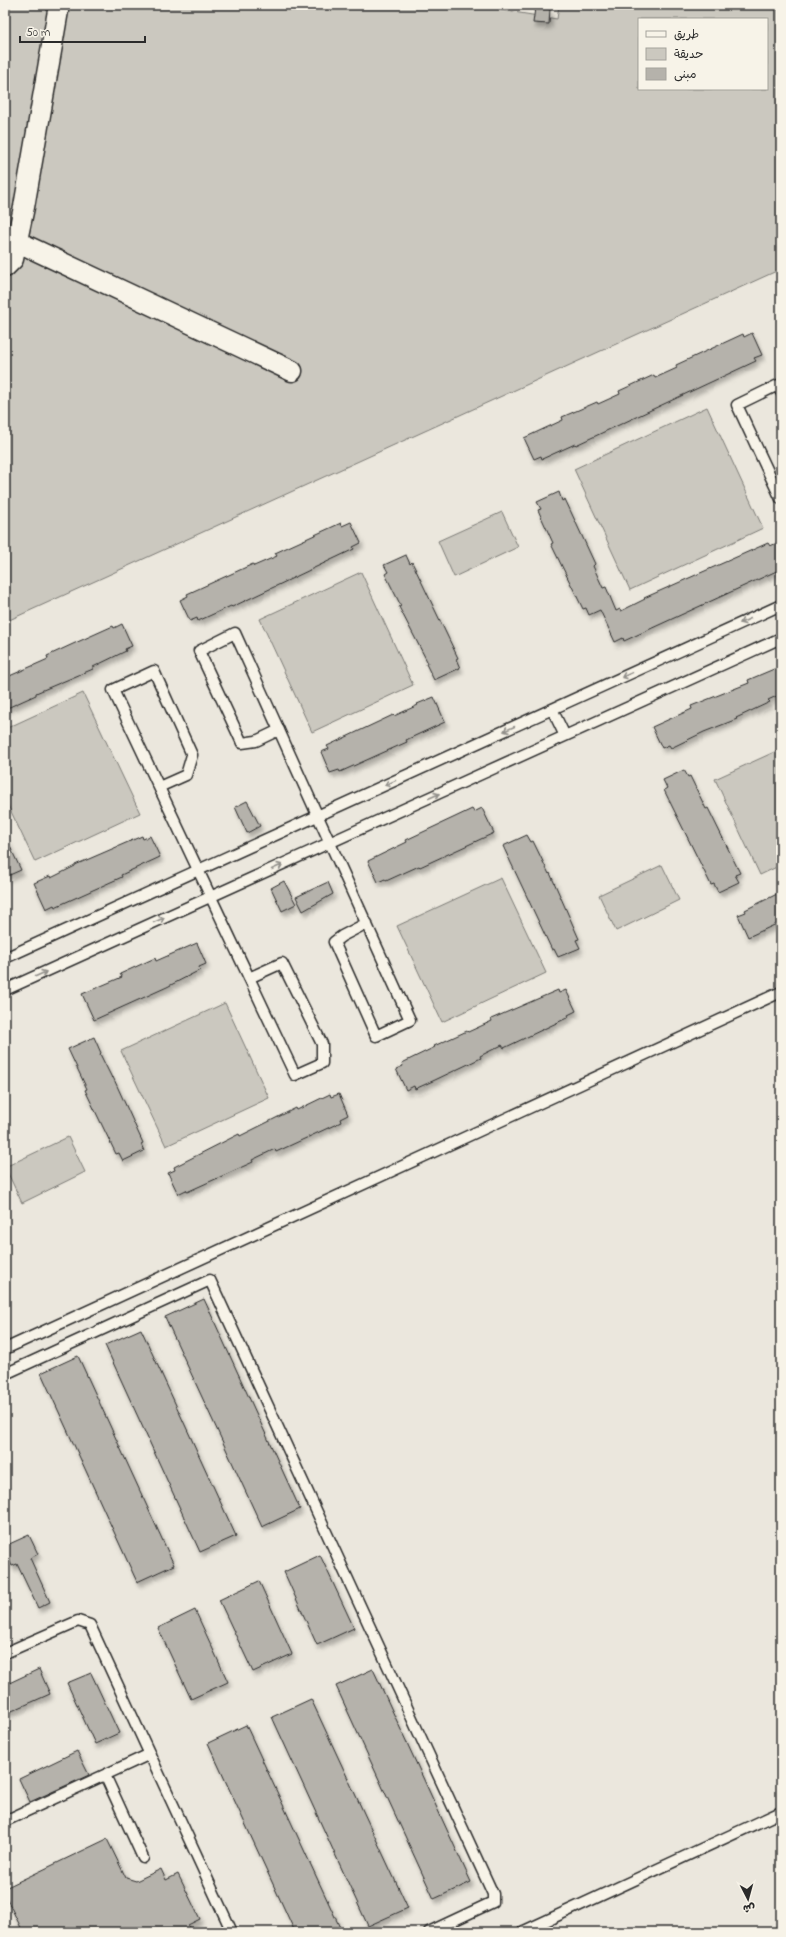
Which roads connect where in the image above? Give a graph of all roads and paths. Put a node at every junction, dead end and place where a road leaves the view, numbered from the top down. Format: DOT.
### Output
graph roads {
  1 [pos="59,5"];
  2 [pos="16,241"];
  3 [pos="5,267"];
  4 [pos="292,371"];
  5 [pos="781,392"];
  6 [pos="781,499"];
  7 [pos="781,605"];
  8 [pos="781,638"];
  9 [pos="552,709"];
  10 [pos="279,730"];
  11 [pos="565,736"];
  12 [pos="159,787"];
  13 [pos="318,816"];
  14 [pos="330,843"];
  15 [pos="198,870"];
  16 [pos="211,897"];
  17 [pos="367,923"];
  18 [pos="5,958"];
  19 [pos="249,978"];
  20 [pos="5,990"];
  21 [pos="781,992"];
  22 [pos="5,1349"];
  23 [pos="5,1374"];
  24 [pos="5,1654"];
  25 [pos="150,1754"];
  26 [pos="105,1775"];
  27 [pos="781,1812"];
  28 [pos="5,1821"];
  29 [pos="143,1858"];
  30 [pos="232,1932"];
  31 [pos="429,1932"];
  32 [pos="522,1932"];
  1 -- 2 [label="street"];
  2 -- 3 [label="street"];
  2 -- 4 [label="street"];
  5 -- 6 [label="lane"];
  7 -- 9 [label="lane, one-way"];
  8 -- 11 [label="lane"];
  9 -- 11 [label="lane"];
  9 -- 13 [label="lane, one-way"];
  10 -- 10 [label="lane"];
  10 -- 13 [label="lane"];
  14 -- 11 [label="lane, one-way"];
  12 -- 12 [label="lane"];
  12 -- 15 [label="lane"];
  13 -- 14 [label="lane"];
  13 -- 15 [label="lane"];
  16 -- 14 [label="lane, one-way"];
  14 -- 17 [label="lane"];
  15 -- 16 [label="lane"];
  15 -- 18 [label="lane"];
  16 -- 19 [label="lane"];
  20 -- 16 [label="lane, one-way"];
  17 -- 17 [label="lane"];
  19 -- 19 [label="lane"];
  21 -- 22 [label="lane"];
  23 -- 31 [label="lane"];
  24 -- 25 [label="lane"];
  25 -- 26 [label="lane"];
  25 -- 30 [label="lane"];
  26 -- 28 [label="lane"];
  26 -- 29 [label="lane"];
  27 -- 32 [label="lane"];
}
